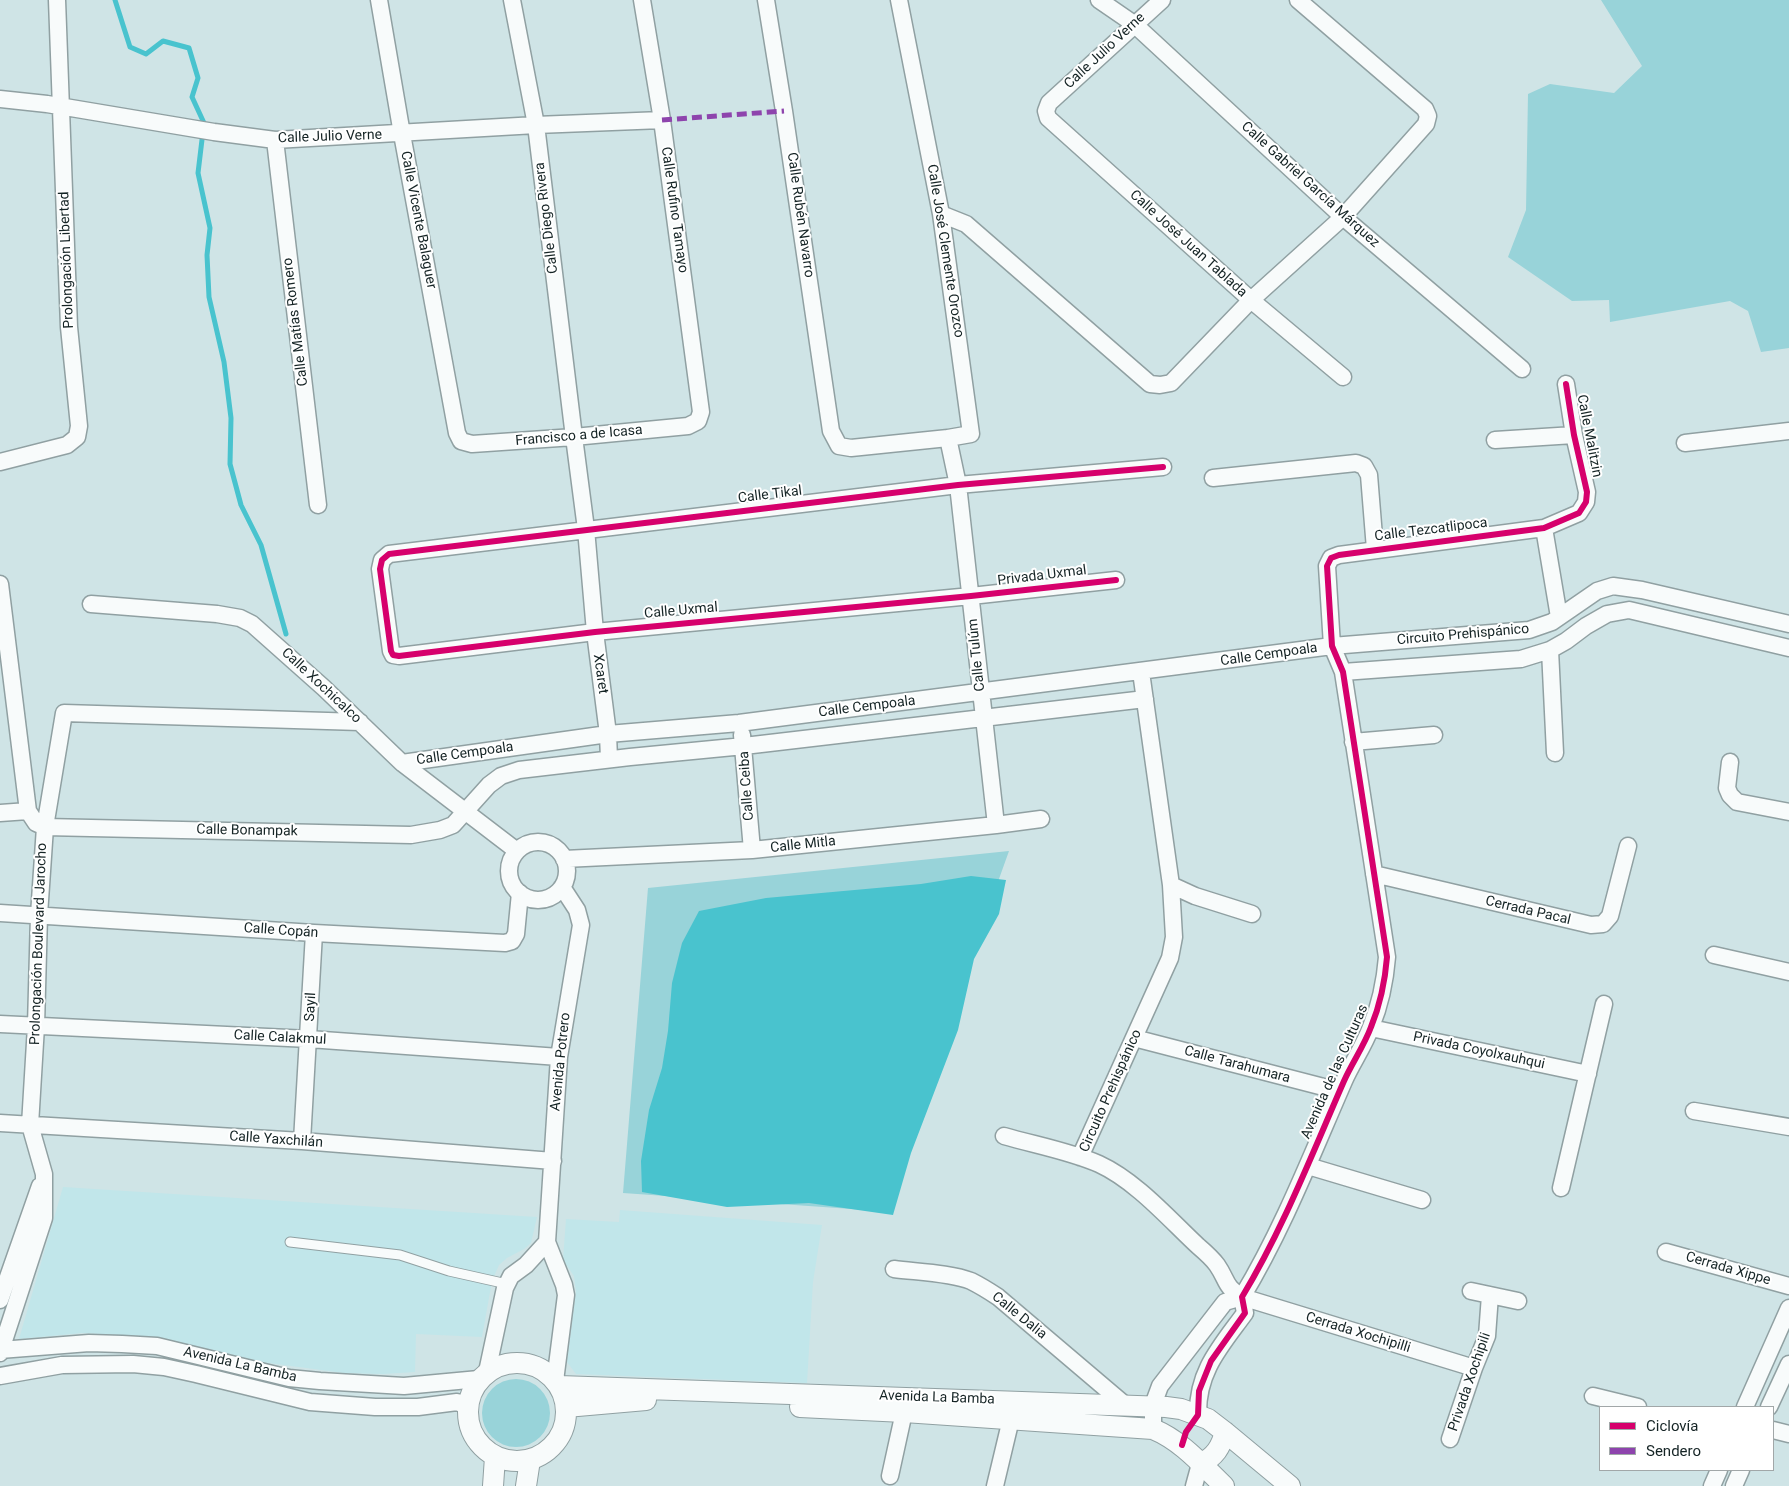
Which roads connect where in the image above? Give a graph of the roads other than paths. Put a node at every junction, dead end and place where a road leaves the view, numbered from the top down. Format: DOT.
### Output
graph roads {
  1 [pos="57,0"];
  2 [pos="379,0"];
  3 [pos="512,0"];
  4 [pos="642,0"];
  5 [pos="766,0"];
  6 [pos="899,0"];
  7 [pos="1099,0"];
  8 [pos="1162,0"];
  9 [pos="1298,0"];
  10 [pos="1134,24"];
  11 [pos="0,99"];
  12 [pos="1049,103"];
  13 [pos="61,106"];
  14 [pos="662,120"];
  15 [pos="536,125"];
  16 [pos="402,134"];
  17 [pos="275,140"];
  18 [pos="941,214"];
  19 [pos="1343,217"];
  20 [pos="1251,300"];
  21 [pos="1522,369"];
  22 [pos="1343,377"];
  23 [pos="1566,384"];
  24 [pos="698,421"];
  25 [pos="1789,431"];
  26 [pos="1574,435"];
  27 [pos="574,437"];
  28 [pos="948,438"];
  29 [pos="460,439"];
  30 [pos="1495,440"];
  31 [pos="1684,443"];
  32 [pos="0,462"];
  33 [pos="1163,467"];
  34 [pos="1212,478"];
  35 [pos="958,485"];
  36 [pos="318,505"];
  37 [pos="1544,528"];
  38 [pos="586,529"];
  39 [pos="1375,549"];
  40 [pos="1326,566"];
  41 [pos="1116,580"];
  42 [pos="0,584"];
  43 [pos="971,596"];
  44 [pos="90,604"];
  45 [pos="1714,606"];
  46 [pos="1558,617"];
  47 [pos="1789,624"];
  48 [pos="1710,629"];
  49 [pos="594,632"];
  50 [pos="1460,636"];
  51 [pos="1332,646"];
  52 [pos="1789,648"];
  53 [pos="1550,650"];
  54 [pos="393,655"];
  55 [pos="1463,663"];
  56 [pos="1141,672"];
  57 [pos="1344,672"];
  58 [pos="981,693"];
  59 [pos="1145,699"];
  60 [pos="985,718"];
  61 [pos="360,722"];
  62 [pos="739,723"];
  63 [pos="608,734"];
  64 [pos="1434,736"];
  65 [pos="1353,742"];
  66 [pos="744,746"];
  67 [pos="1555,753"];
  68 [pos="609,759"];
  69 [pos="1730,762"];
  70 [pos="402,763"];
  71 [pos="28,810"];
  72 [pos="466,810"];
  73 [pos="1789,812"];
  74 [pos="0,813"];
  75 [pos="1041,819"];
  76 [pos="996,825"];
  77 [pos="45,826"];
  78 [pos="1628,846"];
  79 [pos="752,850"];
  80 [pos="517,851"];
  81 [pos="564,859"];
  82 [pos="1374,874"];
  83 [pos="1171,885"];
  84 [pos="562,887"];
  85 [pos="520,893"];
  86 [pos="0,913"];
  87 [pos="1252,914"];
  88 [pos="39,915"];
  89 [pos="314,933"];
  90 [pos="1714,956"];
  91 [pos="1789,972"];
  92 [pos="1604,1004"];
  93 [pos="0,1024"];
  94 [pos="36,1026"];
  95 [pos="1371,1028"];
  96 [pos="1134,1038"];
  97 [pos="309,1039"];
  98 [pos="559,1057"];
  99 [pos="1588,1074"];
  100 [pos="1340,1092"];
  101 [pos="1694,1111"];
  102 [pos="0,1123"];
  103 [pos="30,1125"];
  104 [pos="1789,1128"];
  105 [pos="1004,1136"];
  106 [pos="302,1141"];
  107 [pos="1080,1157"];
  108 [pos="553,1161"];
  109 [pos="1308,1166"];
  110 [pos="44,1174"];
  111 [pos="1561,1188"];
  112 [pos="1422,1200"];
  113 [pos="290,1242"];
  114 [pos="547,1242"];
  115 [pos="1666,1252"];
  116 [pos="894,1269"];
  117 [pos="507,1284"];
  118 [pos="1789,1286"];
  119 [pos="1471,1291"];
  120 [pos="1490,1295"];
  121 [pos="1242,1297"];
  122 [pos="0,1300"];
  123 [pos="1518,1301"];
  124 [pos="1789,1308"];
  125 [pos="0,1351"];
  126 [pos="1789,1364"];
  127 [pos="1474,1368"];
  128 [pos="483,1375"];
  129 [pos="0,1376"];
  130 [pos="557,1383"];
  131 [pos="1593,1396"];
  132 [pos="1124,1404"];
  133 [pos="1153,1405"];
  134 [pos="467,1406"];
  135 [pos="1634,1406"];
  136 [pos="1745,1406"];
  137 [pos="1770,1406"];
  138 [pos="566,1407"];
  139 [pos="904,1412"];
  140 [pos="1198,1415"];
  141 [pos="1011,1419"];
  142 [pos="1153,1430"];
  143 [pos="1774,1430"];
  144 [pos="1225,1432"];
  145 [pos="1789,1434"];
  146 [pos="1450,1439"];
  147 [pos="1182,1445"];
  148 [pos="495,1457"];
  149 [pos="530,1460"];
  150 [pos="1200,1464"];
  151 [pos="1719,1471"];
  152 [pos="1741,1471"];
  153 [pos="890,1476"];
  154 [pos="493,1486"];
  155 [pos="526,1486"];
  156 [pos="995,1486"];
  157 [pos="1194,1486"];
  158 [pos="1224,1486"];
  159 [pos="1290,1486"];
  160 [pos="1712,1486"];
  161 [pos="1734,1486"];
  1 -- 13 [label="street, Prolongación Libertad"];
  2 -- 16 [label="street, Calle Vicente Balaguer"];
  3 -- 15 [label="street, Calle Diego Rivera"];
  4 -- 14 [label="street, Calle Rufino Tamayo"];
  5 -- 28 [label="street, Calle Rubén Navarro"];
  6 -- 18 [label="street, Calle José Clemente Orozco"];
  7 -- 10 [label="street, Calle Gabriel García Márquez"];
  8 -- 10 [label="street, Calle Julio Verne"];
  9 -- 19 [label="street"];
  10 -- 12 [label="street, Calle Julio Verne"];
  10 -- 19 [label="street, Calle Gabriel García Márquez"];
  11 -- 13 [label="street, Calle Julio Verne"];
  12 -- 20 [label="street, Calle José Juan Tablada"];
  13 -- 17 [label="street, Calle Julio Verne"];
  13 -- 32 [label="street, Prolongación Libertad"];
  14 -- 15 [label="street, Calle Julio Verne"];
  14 -- 24 [label="street, Calle Rufino Tamayo"];
  15 -- 16 [label="street, Calle Julio Verne"];
  15 -- 27 [label="street, Calle Diego Rivera"];
  16 -- 17 [label="street, Calle Julio Verne"];
  16 -- 29 [label="street, Calle Vicente Balaguer"];
  17 -- 36 [label="street, Calle Matías Romero"];
  18 -- 20 [label="street"];
  18 -- 28 [label="street, Calle José Clemente Orozco"];
  19 -- 20 [label="street"];
  19 -- 21 [label="street, Calle Gabriel García Márquez"];
  20 -- 22 [label="street, Calle José Juan Tablada"];
  23 -- 26 [label="street, Calle Malitzin"];
  24 -- 27 [label="street, Francisco a de Icasa"];
  25 -- 31 [label="street"];
  26 -- 30 [label="street"];
  26 -- 37 [label="street, Calle Malitzin"];
  27 -- 29 [label="street, Francisco a de Icasa"];
  27 -- 38 [label="street, Calle Diego Rivera"];
  28 -- 35 [label="street"];
  33 -- 35 [label="street, Calle Tikal"];
  34 -- 39 [label="street, Calle Tezcatlipoca"];
  35 -- 38 [label="street, Calle Tikal"];
  35 -- 43 [label="street, Calle Tulúm"];
  37 -- 39 [label="street, Calle Tezcatlipoca"];
  37 -- 46 [label="street"];
  38 -- 49 [label="street, Xcaret"];
  38 -- 54 [label="street, Calle Tikal"];
  39 -- 40 [label="street, Calle Tezcatlipoca"];
  40 -- 51 [label="street, Avenida de las Culturas"];
  41 -- 43 [label="street, Privada Uxmal"];
  42 -- 71 [label="street"];
  43 -- 49 [label="street, Calle Uxmal"];
  43 -- 58 [label="street, Calle Tulúm"];
  44 -- 61 [label="street, Calle Xochicalco"];
  45 -- 46 [label="street, Circuito Prehispánico"];
  45 -- 47 [label="street, Circuito Prehispánico"];
  45 -- 48 [label="street"];
  46 -- 50 [label="street, Circuito Prehispánico"];
  48 -- 52 [label="street, Circuito Prehispánico"];
  48 -- 53 [label="street, Circuito Prehispánico"];
  49 -- 54 [label="street, Calle Uxmal"];
  49 -- 63 [label="street, Xcaret"];
  50 -- 51 [label="street, Circuito Prehispánico"];
  50 -- 55 [label="street"];
  51 -- 56 [label="street, Calle Cempoala"];
  51 -- 57 [label="street, Avenida de las Culturas"];
  53 -- 55 [label="street, Circuito Prehispánico"];
  53 -- 67 [label="street"];
  55 -- 57 [label="street, Circuito Prehispánico"];
  56 -- 58 [label="street, Calle Cempoala"];
  56 -- 59 [label="street, Circuito Prehispánico"];
  57 -- 65 [label="street, Avenida de las Culturas"];
  58 -- 60 [label="street, Calle Tulúm"];
  58 -- 62 [label="street, Calle Cempoala"];
  59 -- 60 [label="street, Calle Cempoala"];
  59 -- 83 [label="street, Circuito Prehispánico"];
  60 -- 66 [label="street, Calle Cempoala"];
  60 -- 76 [label="street, Calle Tulúm"];
  61 -- 70 [label="street, Calle Xochicalco"];
  61 -- 77 [label="street, Prolongación Boulevard Jarocho"];
  62 -- 63 [label="street, Calle Cempoala"];
  62 -- 66 [label="street, Calle Ceiba"];
  63 -- 68 [label="street, Xcaret"];
  63 -- 70 [label="street, Calle Cempoala"];
  64 -- 65 [label="street"];
  65 -- 82 [label="street, Avenida de las Culturas"];
  66 -- 68 [label="street, Calle Cempoala"];
  66 -- 79 [label="street, Calle Ceiba"];
  68 -- 72 [label="street, Calle Cempoala"];
  69 -- 73 [label="street"];
  70 -- 72 [label="street, Calle Xochicalco"];
  71 -- 74 [label="street"];
  71 -- 77 [label="street"];
  72 -- 77 [label="street, Calle Bonampak"];
  72 -- 80 [label="street, Calle Xochicalco"];
  75 -- 76 [label="street, Calle Mitla"];
  76 -- 79 [label="street, Calle Mitla"];
  77 -- 88 [label="street, Prolongación Boulevard Jarocho"];
  78 -- 82 [label="street, Cerrada Pacal"];
  79 -- 81 [label="street, Calle Mitla"];
  80 -- 81 [label="street"];
  80 -- 85 [label="street"];
  81 -- 84 [label="street"];
  82 -- 95 [label="street, Avenida de las Culturas"];
  83 -- 87 [label="street"];
  83 -- 96 [label="street, Circuito Prehispánico"];
  84 -- 85 [label="street"];
  84 -- 98 [label="street, Avenida Potrero"];
  85 -- 89 [label="street, Calle Copán"];
  86 -- 88 [label="street, Calle Copán"];
  88 -- 89 [label="street, Calle Copán"];
  88 -- 94 [label="street, Prolongación Boulevard Jarocho"];
  89 -- 97 [label="street, Sayil"];
  90 -- 91 [label="street"];
  92 -- 99 [label="street"];
  93 -- 94 [label="street, Calle Calakmul"];
  94 -- 97 [label="street, Calle Calakmul"];
  94 -- 103 [label="street, Prolongación Boulevard Jarocho"];
  95 -- 99 [label="street, Privada Coyolxauhqui"];
  95 -- 100 [label="street, Avenida de las Culturas"];
  96 -- 100 [label="street, Calle Tarahumara"];
  96 -- 107 [label="street, Circuito Prehispánico"];
  97 -- 98 [label="street, Calle Calakmul"];
  97 -- 106 [label="street, Sayil"];
  98 -- 108 [label="street, Avenida Potrero"];
  99 -- 111 [label="street"];
  100 -- 109 [label="street, Avenida de las Culturas"];
  101 -- 104 [label="street"];
  102 -- 103 [label="street, Calle Yaxchilán"];
  103 -- 106 [label="street, Calle Yaxchilán"];
  103 -- 110 [label="street, Prolongación Boulevard Jarocho"];
  105 -- 107 [label="street"];
  106 -- 108 [label="street, Calle Yaxchilán"];
  107 -- 121 [label="street, Circuito Prehispánico"];
  108 -- 114 [label="street, Avenida Potrero"];
  109 -- 112 [label="street"];
  109 -- 121 [label="street, Avenida de las Culturas"];
  110 -- 122 [label="street"];
  110 -- 125 [label="street, Prolongación Boulevard Jarocho"];
  113 -- 117 [label="lane"];
  114 -- 117 [label="street"];
  114 -- 130 [label="street, Avenida Potrero"];
  115 -- 118 [label="street, Cerrada Xippe"];
  116 -- 132 [label="street, Calle Dalia"];
  117 -- 128 [label="street"];
  119 -- 120 [label="street"];
  120 -- 123 [label="street"];
  120 -- 127 [label="street, Privada Xochipili"];
  121 -- 127 [label="street, Cerrada Xochipilli"];
  121 -- 133 [label="street"];
  121 -- 140 [label="street, Avenida de las Culturas"];
  124 -- 136 [label="street"];
  125 -- 128 [label="street, Avenida La Bamba"];
  126 -- 137 [label="street"];
  127 -- 146 [label="street, Privada Xochipili"];
  128 -- 130 [label="street"];
  128 -- 134 [label="street"];
  129 -- 134 [label="street, Avenida La Bamba"];
  130 -- 132 [label="street, Avenida La Bamba"];
  130 -- 138 [label="street"];
  131 -- 135 [label="street"];
  132 -- 133 [label="street, Avenida La Bamba"];
  133 -- 140 [label="street, Avenida La Bamba"];
  133 -- 142 [label="street"];
  134 -- 148 [label="street"];
  138 -- 139 [label="street, Avenida La Bamba"];
  138 -- 149 [label="street"];
  139 -- 141 [label="street, Avenida La Bamba"];
  139 -- 153 [label="street"];
  140 -- 144 [label="street, Avenida La Bamba"];
  140 -- 147 [label="street"];
  141 -- 142 [label="street, Avenida La Bamba"];
  141 -- 156 [label="street"];
  142 -- 147 [label="street, Avenida La Bamba"];
  143 -- 145 [label="street"];
  144 -- 150 [label="street"];
  144 -- 159 [label="street, Avenida La Bamba"];
  147 -- 150 [label="street, Avenida La Bamba"];
  148 -- 149 [label="street"];
  148 -- 154 [label="street"];
  149 -- 155 [label="street"];
  150 -- 157 [label="street"];
  150 -- 158 [label="street, Avenida La Bamba"];
  151 -- 160 [label="street"];
  152 -- 161 [label="street"];
}
